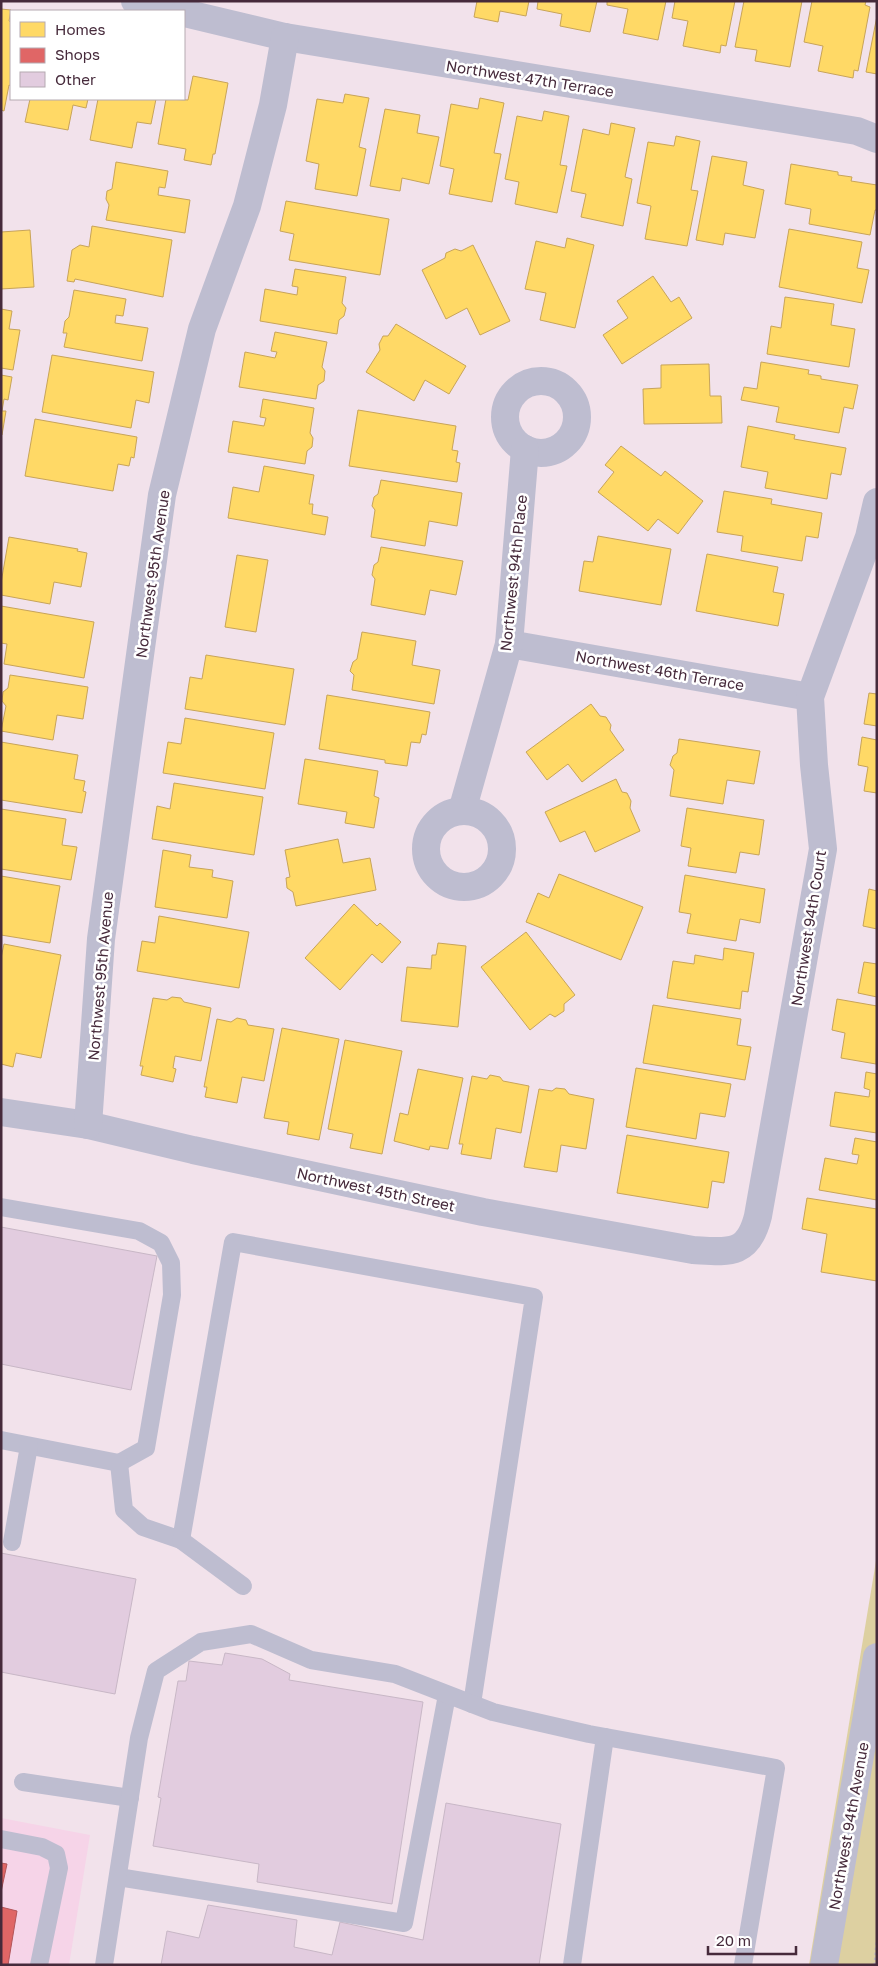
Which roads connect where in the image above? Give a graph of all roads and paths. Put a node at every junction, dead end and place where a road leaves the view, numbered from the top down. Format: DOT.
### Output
graph roads {
  1 [pos="135,1"];
  2 [pos="173,10"];
  3 [pos="185,13"];
  4 [pos="285,37"];
  5 [pos="877,139"];
  6 [pos="525,450"];
  7 [pos="877,502"];
  8 [pos="509,644"];
  9 [pos="810,697"];
  10 [pos="462,811"];
  11 [pos="1,1112"];
  12 [pos="88,1125"];
  13 [pos="1,1207"];
  14 [pos="748,1239"];
  15 [pos="1,1440"];
  16 [pos="29,1446"];
  17 [pos="119,1463"];
  18 [pos="181,1540"];
  19 [pos="12,1542"];
  20 [pos="243,1586"];
  21 [pos="877,1657"];
  22 [pos="447,1695"];
  23 [pos="472,1704"];
  24 [pos="604,1737"];
  25 [pos="23,1782"];
  26 [pos="130,1798"];
  27 [pos="1,1839"];
  28 [pos="118,1877"];
  29 [pos="877,1940"];
  30 [pos="40,1965"];
  31 [pos="104,1965"];
  32 [pos="572,1965"];
  33 [pos="743,1965"];
  34 [pos="824,1965"];
  35 [pos="875,1965"];
  1 -- 2 [label="street"];
  3 -- 4 [label="street, Northwest 47th Terrace"];
  4 -- 5 [label="street, Northwest 47th Terrace"];
  4 -- 12 [label="street, Northwest 95th Avenue"];
  6 -- 8 [label="street, Northwest 94th Place"];
  7 -- 9 [label="street, Northwest 94th Court"];
  8 -- 9 [label="street, Northwest 46th Terrace"];
  8 -- 10 [label="street, Northwest 94th Place"];
  9 -- 14 [label="street, Northwest 94th Court"];
  11 -- 12 [label="street, Northwest 45th Street"];
  12 -- 14 [label="street, Northwest 45th Street"];
  13 -- 17 [label="lane"];
  15 -- 16 [label="lane"];
  16 -- 17 [label="lane"];
  16 -- 19 [label="lane"];
  17 -- 18 [label="lane"];
  18 -- 20 [label="lane"];
  18 -- 23 [label="lane"];
  21 -- 34 [label="street, Northwest 94th Avenue"];
  22 -- 23 [label="lane"];
  22 -- 26 [label="lane"];
  22 -- 28 [label="lane"];
  23 -- 24 [label="lane"];
  24 -- 32 [label="lane"];
  24 -- 33 [label="lane"];
  25 -- 26 [label="lane"];
  26 -- 28 [label="lane"];
  27 -- 30 [label="lane"];
  28 -- 31 [label="lane"];
  29 -- 35 [label="path"];
}
